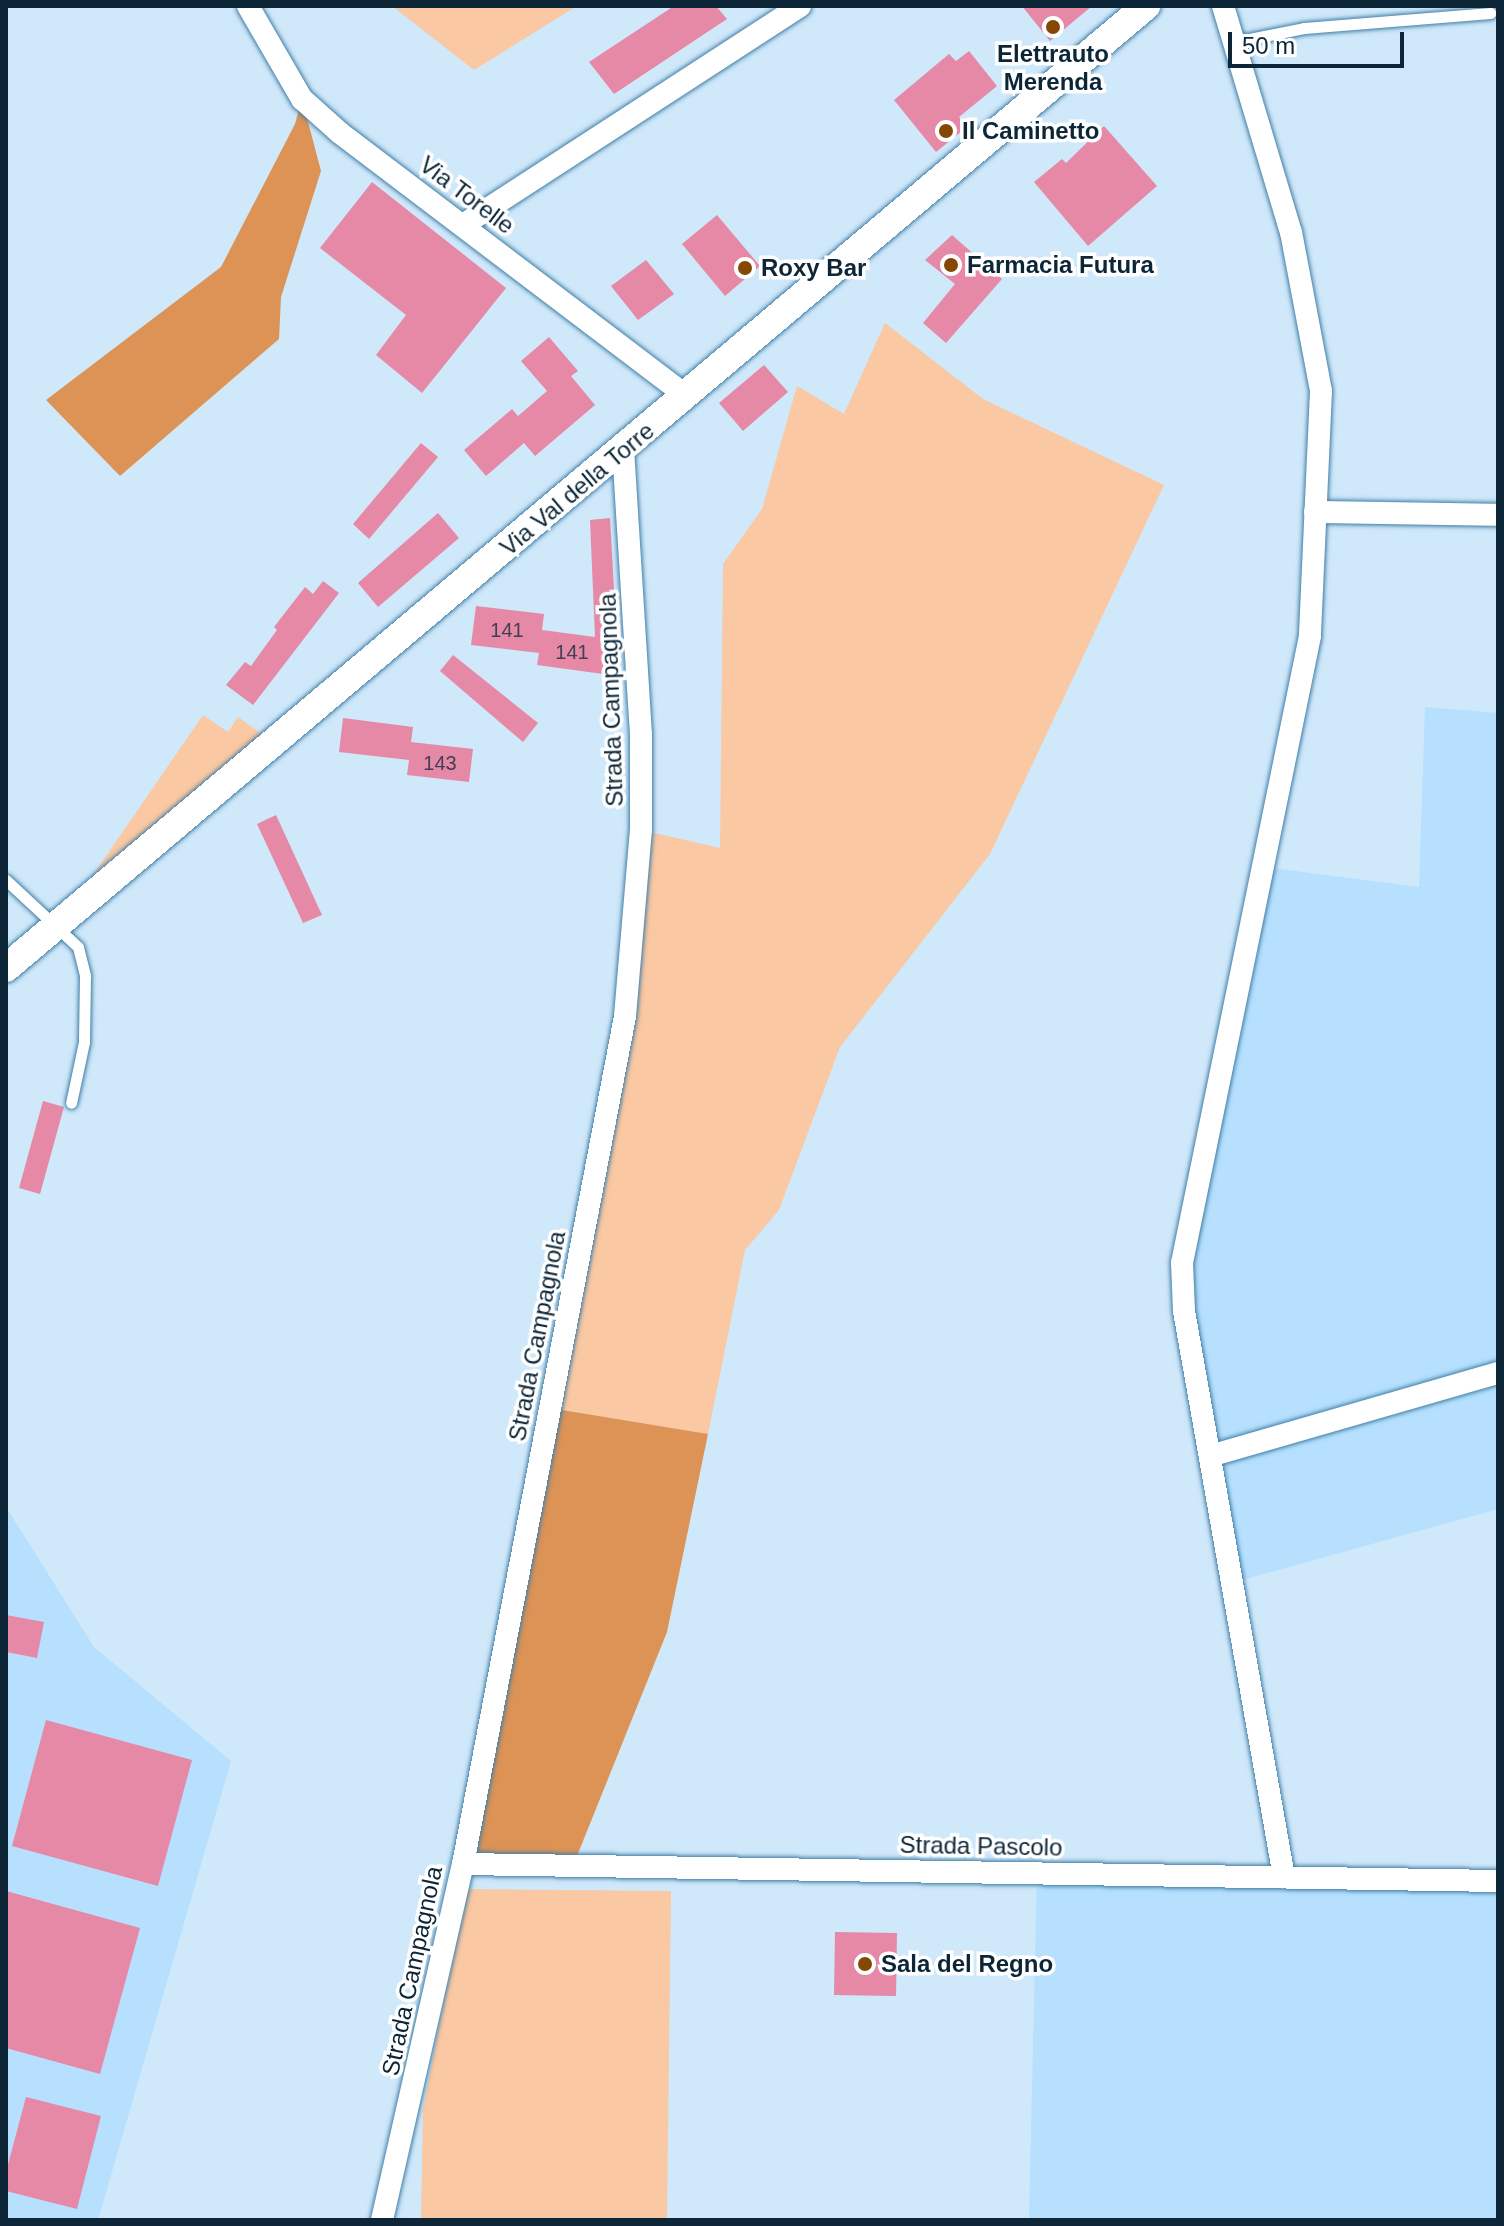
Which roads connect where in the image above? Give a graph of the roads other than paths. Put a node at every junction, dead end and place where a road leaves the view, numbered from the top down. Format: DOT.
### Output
graph roads {
  1 [pos="248,6"];
  2 [pos="800,6"];
  3 [pos="1146,6"];
  4 [pos="1223,6"];
  5 [pos="1490,13"];
  6 [pos="1234,42"];
  7 [pos="463,225"];
  8 [pos="687,396"];
  9 [pos="623,450"];
  10 [pos="1315,512"];
  11 [pos="1498,515"];
  12 [pos="6,880"];
  13 [pos="57,925"];
  14 [pos="6,968"];
  15 [pos="71,1103"];
  16 [pos="1498,1373"];
  17 [pos="1210,1456"];
  18 [pos="463,1864"];
  19 [pos="1284,1877"];
  20 [pos="1498,1881"];
  21 [pos="382,2220"];
  1 -- 7 [label="street, Via Torelle"];
  2 -- 7 [label="street"];
  3 -- 8 [label="street, Via Val della Torre"];
  4 -- 6 [label="street"];
  5 -- 6 [label="lane"];
  6 -- 10 [label="street"];
  7 -- 8 [label="street, Via Torelle"];
  8 -- 9 [label="street, Via Val della Torre"];
  9 -- 13 [label="street, Via Val della Torre"];
  9 -- 18 [label="street, Strada Campagnola"];
  10 -- 11 [label="street"];
  10 -- 17 [label="street"];
  12 -- 13 [label="lane"];
  13 -- 14 [label="street, Via Val della Torre"];
  13 -- 15 [label="lane"];
  16 -- 17 [label="street"];
  17 -- 19 [label="street"];
  18 -- 19 [label="street, Strada Pascolo"];
  18 -- 21 [label="street, Strada Campagnola"];
  19 -- 20 [label="street, Strada Pascolo"];
}
